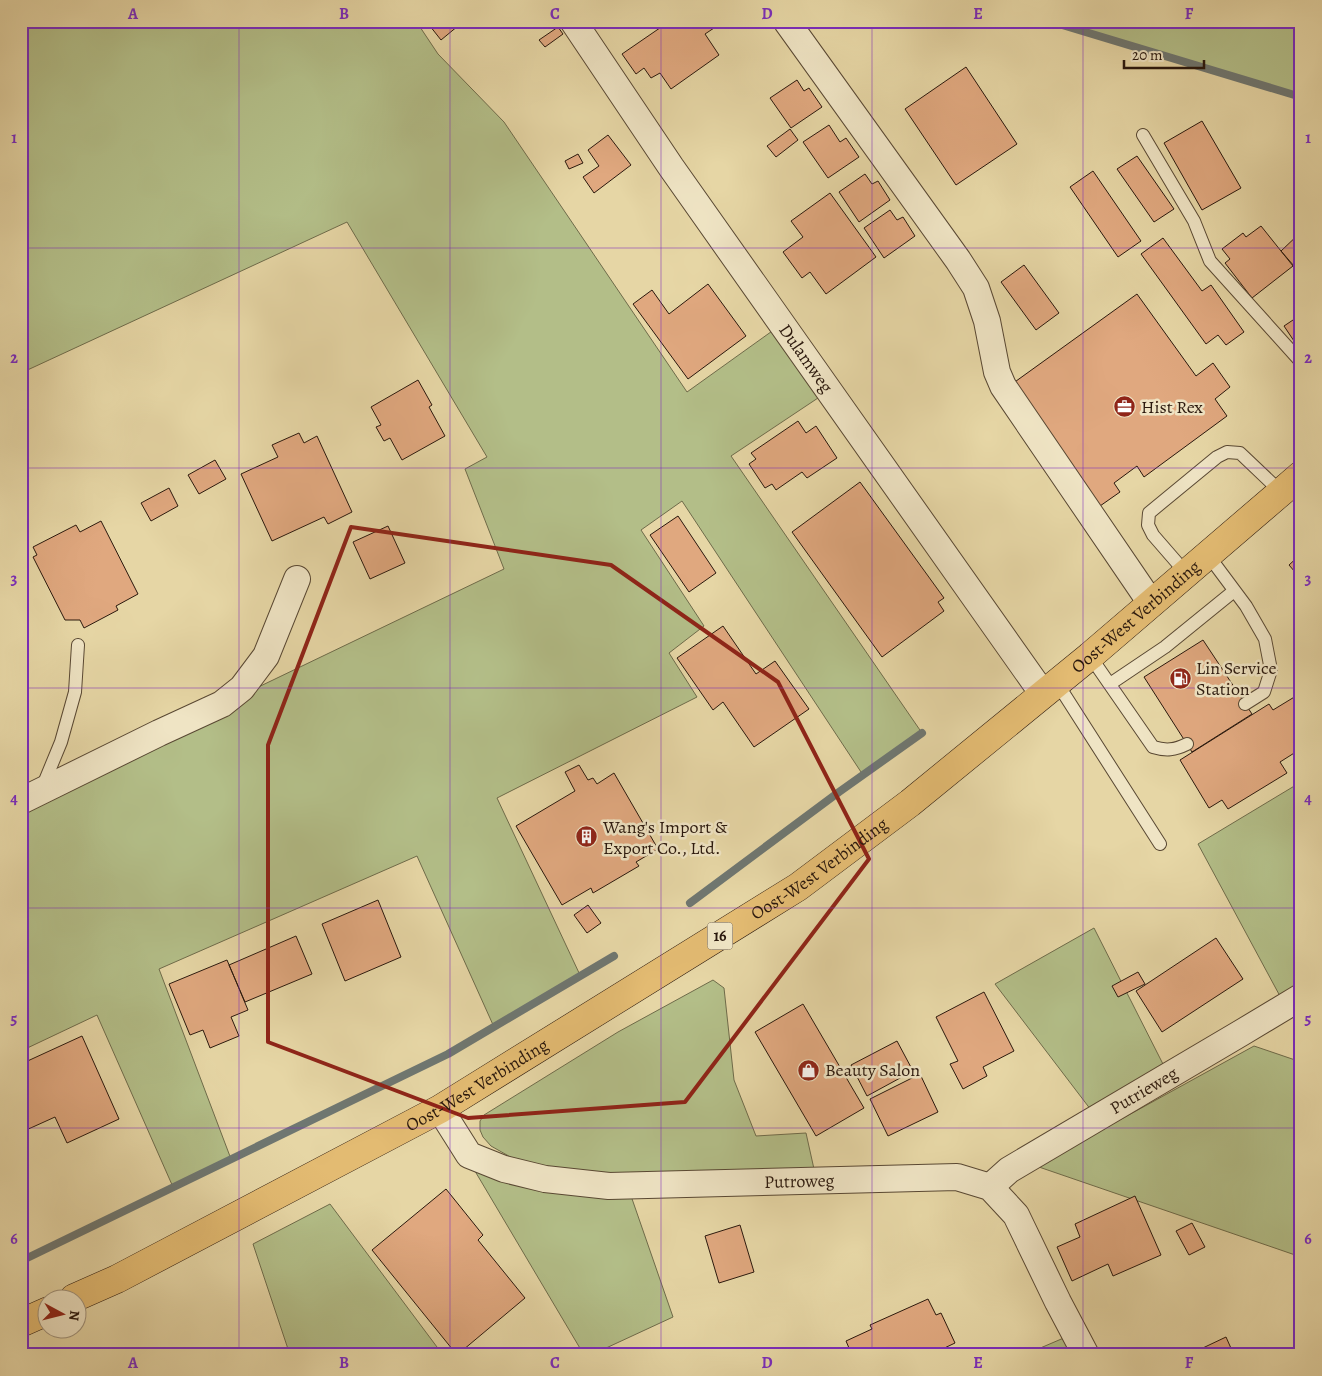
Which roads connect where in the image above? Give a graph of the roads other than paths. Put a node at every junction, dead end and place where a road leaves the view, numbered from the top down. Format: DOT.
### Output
graph roads {
  1 [pos="573,21"];
  2 [pos="787,22"];
  3 [pos="1144,135"];
  4 [pos="1301,362"];
  5 [pos="1291,483"];
  6 [pos="1208,555"];
  7 [pos="1186,573"];
  8 [pos="297,579"];
  9 [pos="1234,591"];
  10 [pos="1151,603"];
  11 [pos="78,645"];
  12 [pos="1090,656"];
  13 [pos="1110,684"];
  14 [pos="1050,688"];
  15 [pos="1245,704"];
  16 [pos="1187,744"];
  17 [pos="30,797"];
  18 [pos="1160,844"];
  19 [pos="1301,997"];
  20 [pos="440,1109"];
  21 [pos="990,1187"];
  22 [pos="88,1292"];
  23 [pos="38,1315"];
  24 [pos="21,1323"];
  25 [pos="1086,1355"];
  1 -- 14 [label="street, Dulamweg"];
  2 -- 10 [label="street"];
  3 -- 4 [label="lane"];
  5 -- 6 [label="main road, Oost-West Verbinding / 16"];
  5 -- 7 [label="lane"];
  6 -- 7 [label="main road, Oost-West Verbinding / 16"];
  6 -- 9 [label="lane"];
  7 -- 10 [label="main road, Oost-West Verbinding / 16"];
  8 -- 17 [label="street"];
  9 -- 13 [label="lane"];
  9 -- 15 [label="lane"];
  10 -- 12 [label="main road, Oost-West Verbinding / 16"];
  11 -- 17 [label="lane"];
  12 -- 13 [label="lane"];
  12 -- 14 [label="main road, Oost-West Verbinding / 16"];
  13 -- 16 [label="lane"];
  14 -- 18 [label="lane"];
  14 -- 20 [label="main road, Oost-West Verbinding / 16"];
  19 -- 21 [label="street, Putrieweg"];
  20 -- 21 [label="street, Putroweg"];
  20 -- 22 [label="main road, Oost-West Verbinding / 16"];
  21 -- 25 [label="street"];
  23 -- 24 [label="main road"];
}
